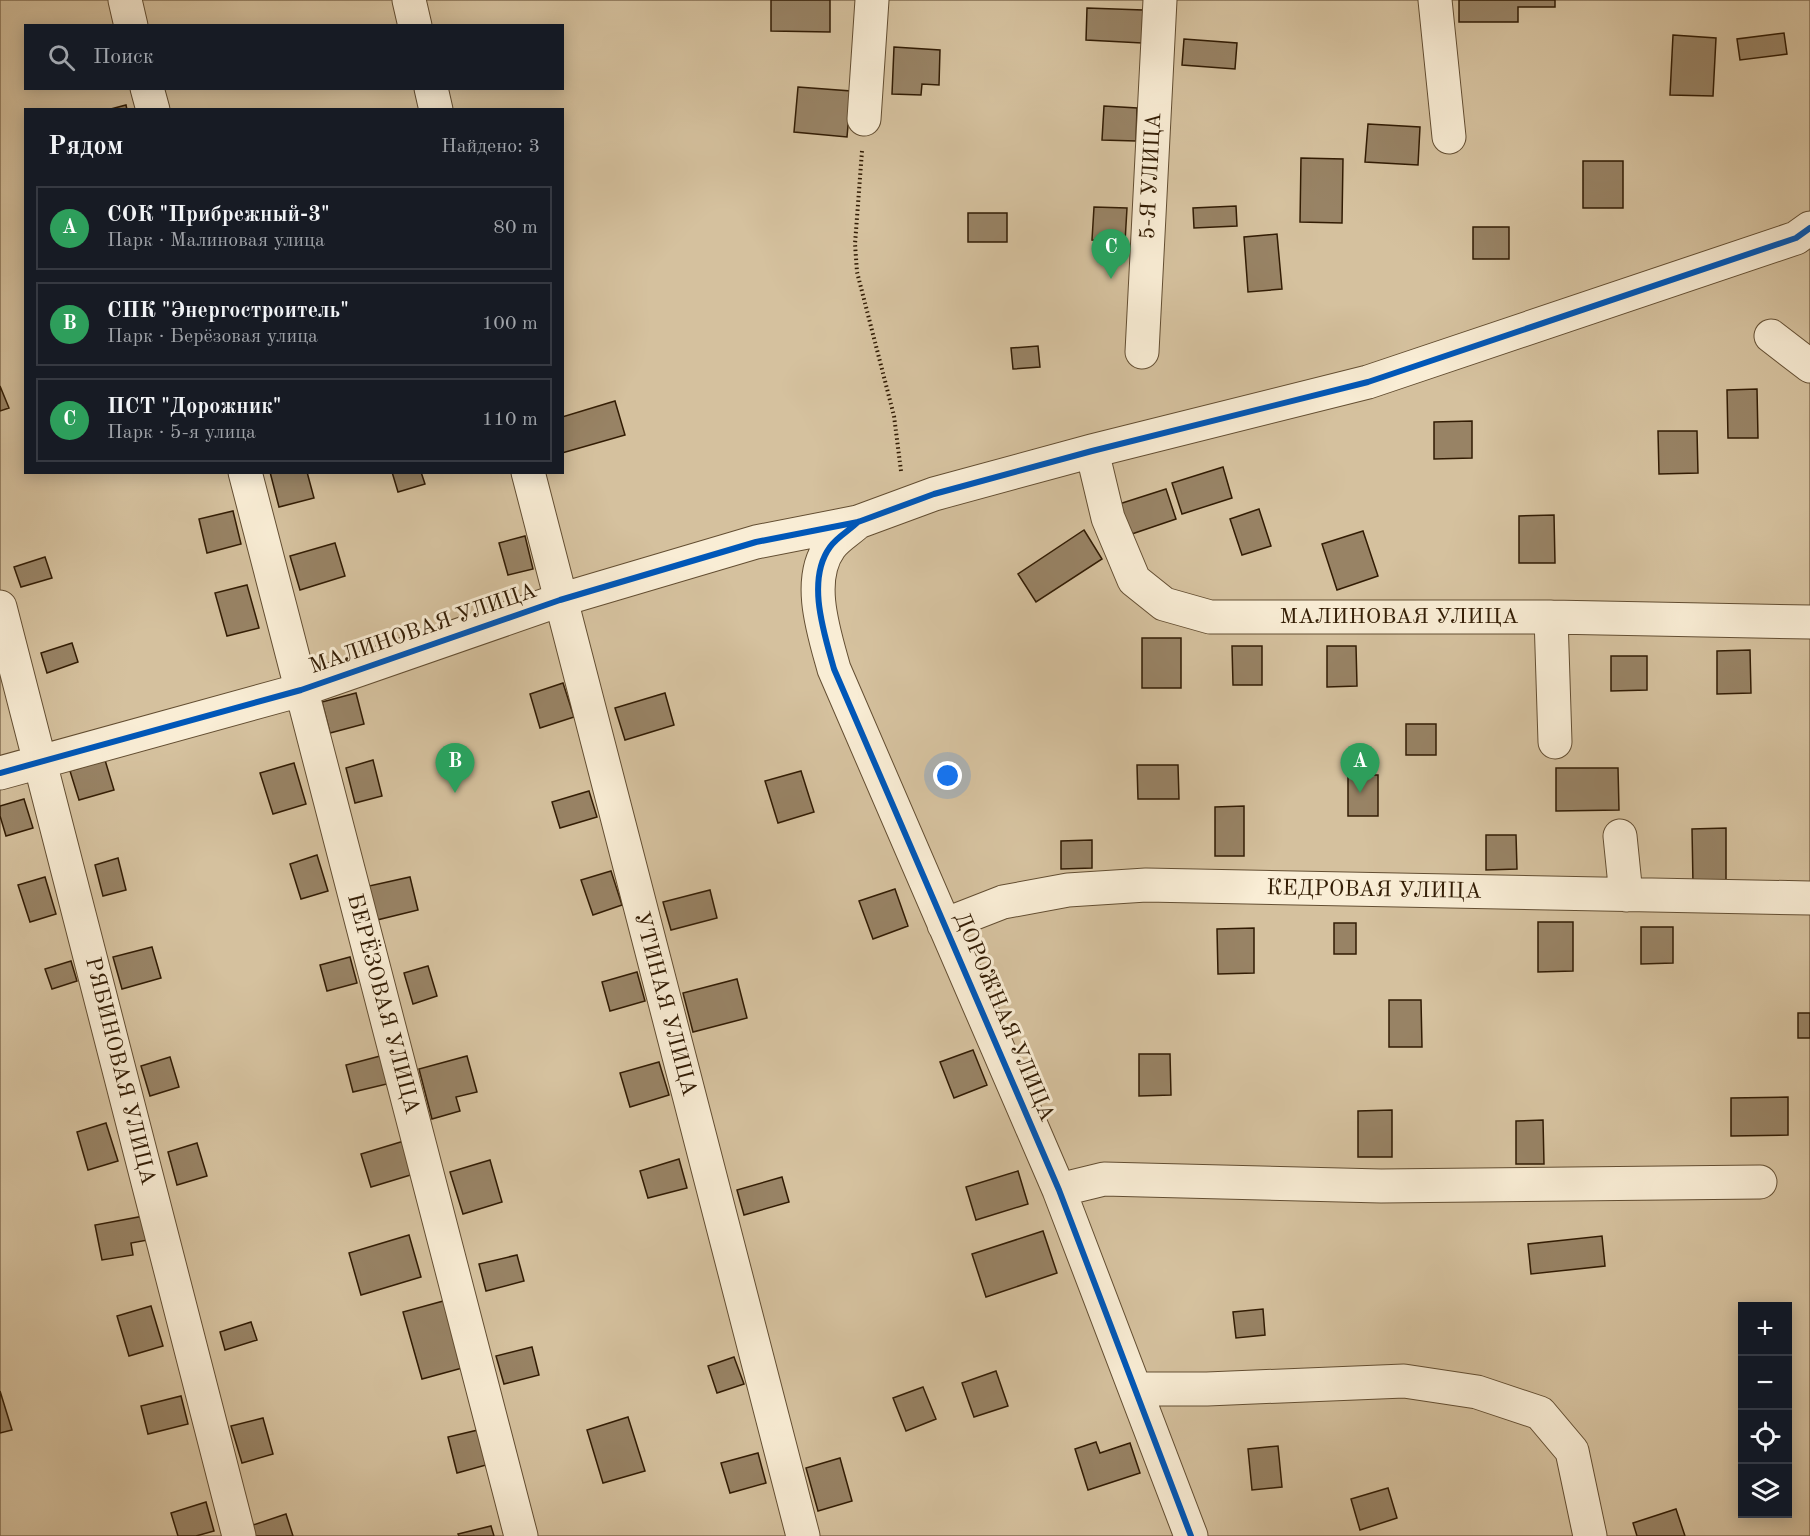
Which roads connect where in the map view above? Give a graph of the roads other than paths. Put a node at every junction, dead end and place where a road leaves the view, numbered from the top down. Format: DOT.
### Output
graph roads {
  1 [pos="125,0"];
  2 [pos="409,0"];
  3 [pos="872,0"];
  4 [pos="1160,0"];
  5 [pos="1435,0"];
  6 [pos="131,24"];
  7 [pos="415,24"];
  8 [pos="148,90"];
  9 [pos="431,90"];
  10 [pos="152,108"];
  11 [pos="436,108"];
  12 [pos="864,119"];
  13 [pos="1449,137"];
  14 [pos="1810,228"];
  15 [pos="1771,336"];
  16 [pos="1143,352"];
  17 [pos="1810,366"];
  18 [pos="1092,451"];
  19 [pos="246,474"];
  20 [pos="528,474"];
  21 [pos="858,522"];
  22 [pos="560,600"];
  23 [pos="0,607"];
  24 [pos="1551,617"];
  25 [pos="1810,622"];
  26 [pos="301,690"];
  27 [pos="1555,742"];
  28 [pos="41,762"];
  29 [pos="0,773"];
  30 [pos="1620,836"];
  31 [pos="1626,895"];
  32 [pos="1810,898"];
  33 [pos="944,925"];
  34 [pos="1760,1182"];
  35 [pos="1059,1190"];
  36 [pos="1135,1389"];
  37 [pos="239,1536"];
  38 [pos="521,1536"];
  39 [pos="803,1536"];
  40 [pos="1191,1536"];
  41 [pos="1590,1536"];
  1 -- 6 [label="street"];
  2 -- 7 [label="street"];
  3 -- 12 [label="street"];
  4 -- 16 [label="street, 5-Я УЛИЦА"];
  5 -- 13 [label="street"];
  8 -- 10 [label="street"];
  9 -- 11 [label="street"];
  14 -- 18 [label="street"];
  15 -- 17 [label="street"];
  18 -- 21 [label="street"];
  18 -- 24 [label="street, МАЛИНОВАЯ УЛИЦА"];
  19 -- 26 [label="street, БЕРЁЗОВАЯ УЛИЦА"];
  20 -- 22 [label="street, УТИНАЯ УЛИЦА"];
  21 -- 22 [label="street, МАЛИНОВАЯ УЛИЦА"];
  21 -- 33 [label="street, ДОРОЖНАЯ УЛИЦА"];
  22 -- 26 [label="street, МАЛИНОВАЯ УЛИЦА"];
  22 -- 39 [label="street, УТИНАЯ УЛИЦА"];
  23 -- 28 [label="street, РЯБИНОВАЯ УЛИЦА"];
  24 -- 25 [label="street, МАЛИНОВАЯ УЛИЦА"];
  24 -- 27 [label="street"];
  26 -- 28 [label="street, МАЛИНОВАЯ УЛИЦА"];
  26 -- 38 [label="street, БЕРЁЗОВАЯ УЛИЦА"];
  28 -- 29 [label="street, МАЛИНОВАЯ УЛИЦА"];
  28 -- 37 [label="street, РЯБИНОВАЯ УЛИЦА"];
  30 -- 31 [label="street"];
  31 -- 32 [label="street, КЕДРОВАЯ УЛИЦА"];
  31 -- 33 [label="street, КЕДРОВАЯ УЛИЦА"];
  33 -- 35 [label="street, ДОРОЖНАЯ УЛИЦА"];
  34 -- 35 [label="street"];
  35 -- 36 [label="street, ДОРОЖНАЯ УЛИЦА"];
  36 -- 40 [label="street, ДОРОЖНАЯ УЛИЦА"];
  36 -- 41 [label="street"];
}
